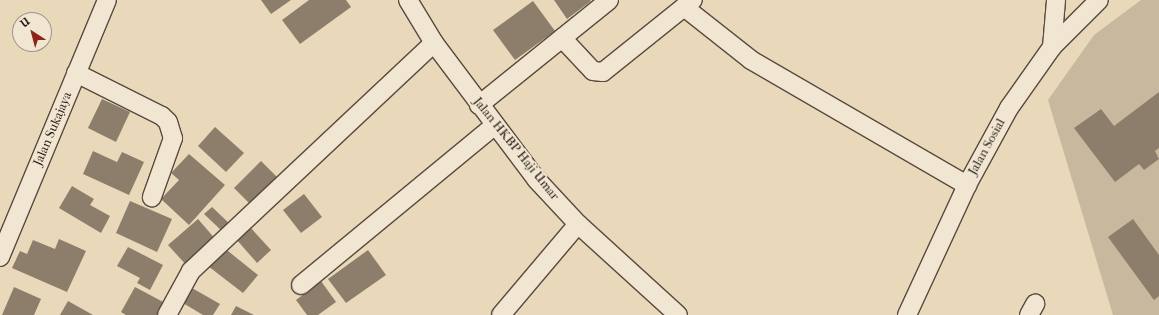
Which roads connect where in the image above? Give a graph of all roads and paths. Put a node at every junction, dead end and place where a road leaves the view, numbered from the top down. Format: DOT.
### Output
graph roads {
  1 [pos="107,0"];
  2 [pos="408,0"];
  3 [pos="609,0"];
  4 [pos="1056,0"];
  5 [pos="1099,0"];
  6 [pos="689,3"];
  7 [pos="562,38"];
  8 [pos="434,44"];
  9 [pos="1052,47"];
  10 [pos="76,73"];
  11 [pos="479,104"];
  12 [pos="494,126"];
  13 [pos="967,184"];
  14 [pos="152,197"];
  15 [pos="578,224"];
  16 [pos="0,257"];
  17 [pos="301,286"];
  18 [pos="667,311"];
  19 [pos="167,315"];
  20 [pos="501,315"];
  21 [pos="907,315"];
  1 -- 10 [label="street, Jalan Sukajaya"];
  2 -- 8 [label="street, Jalan HKBP Haji Umar"];
  3 -- 7 [label="street"];
  4 -- 9 [label="street"];
  5 -- 9 [label="street, Jalan Sosial"];
  6 -- 7 [label="street"];
  6 -- 13 [label="street"];
  7 -- 11 [label="street"];
  8 -- 11 [label="street, Jalan HKBP Haji Umar"];
  8 -- 19 [label="street"];
  9 -- 13 [label="street, Jalan Sosial"];
  10 -- 14 [label="street"];
  10 -- 16 [label="street, Jalan Sukajaya"];
  11 -- 12 [label="street, Jalan HKBP Haji Umar"];
  12 -- 15 [label="street, Jalan HKBP Haji Umar"];
  12 -- 17 [label="street"];
  13 -- 21 [label="street, Jalan Sosial"];
  15 -- 18 [label="street, Jalan HKBP Haji Umar"];
  15 -- 20 [label="street"];
}
